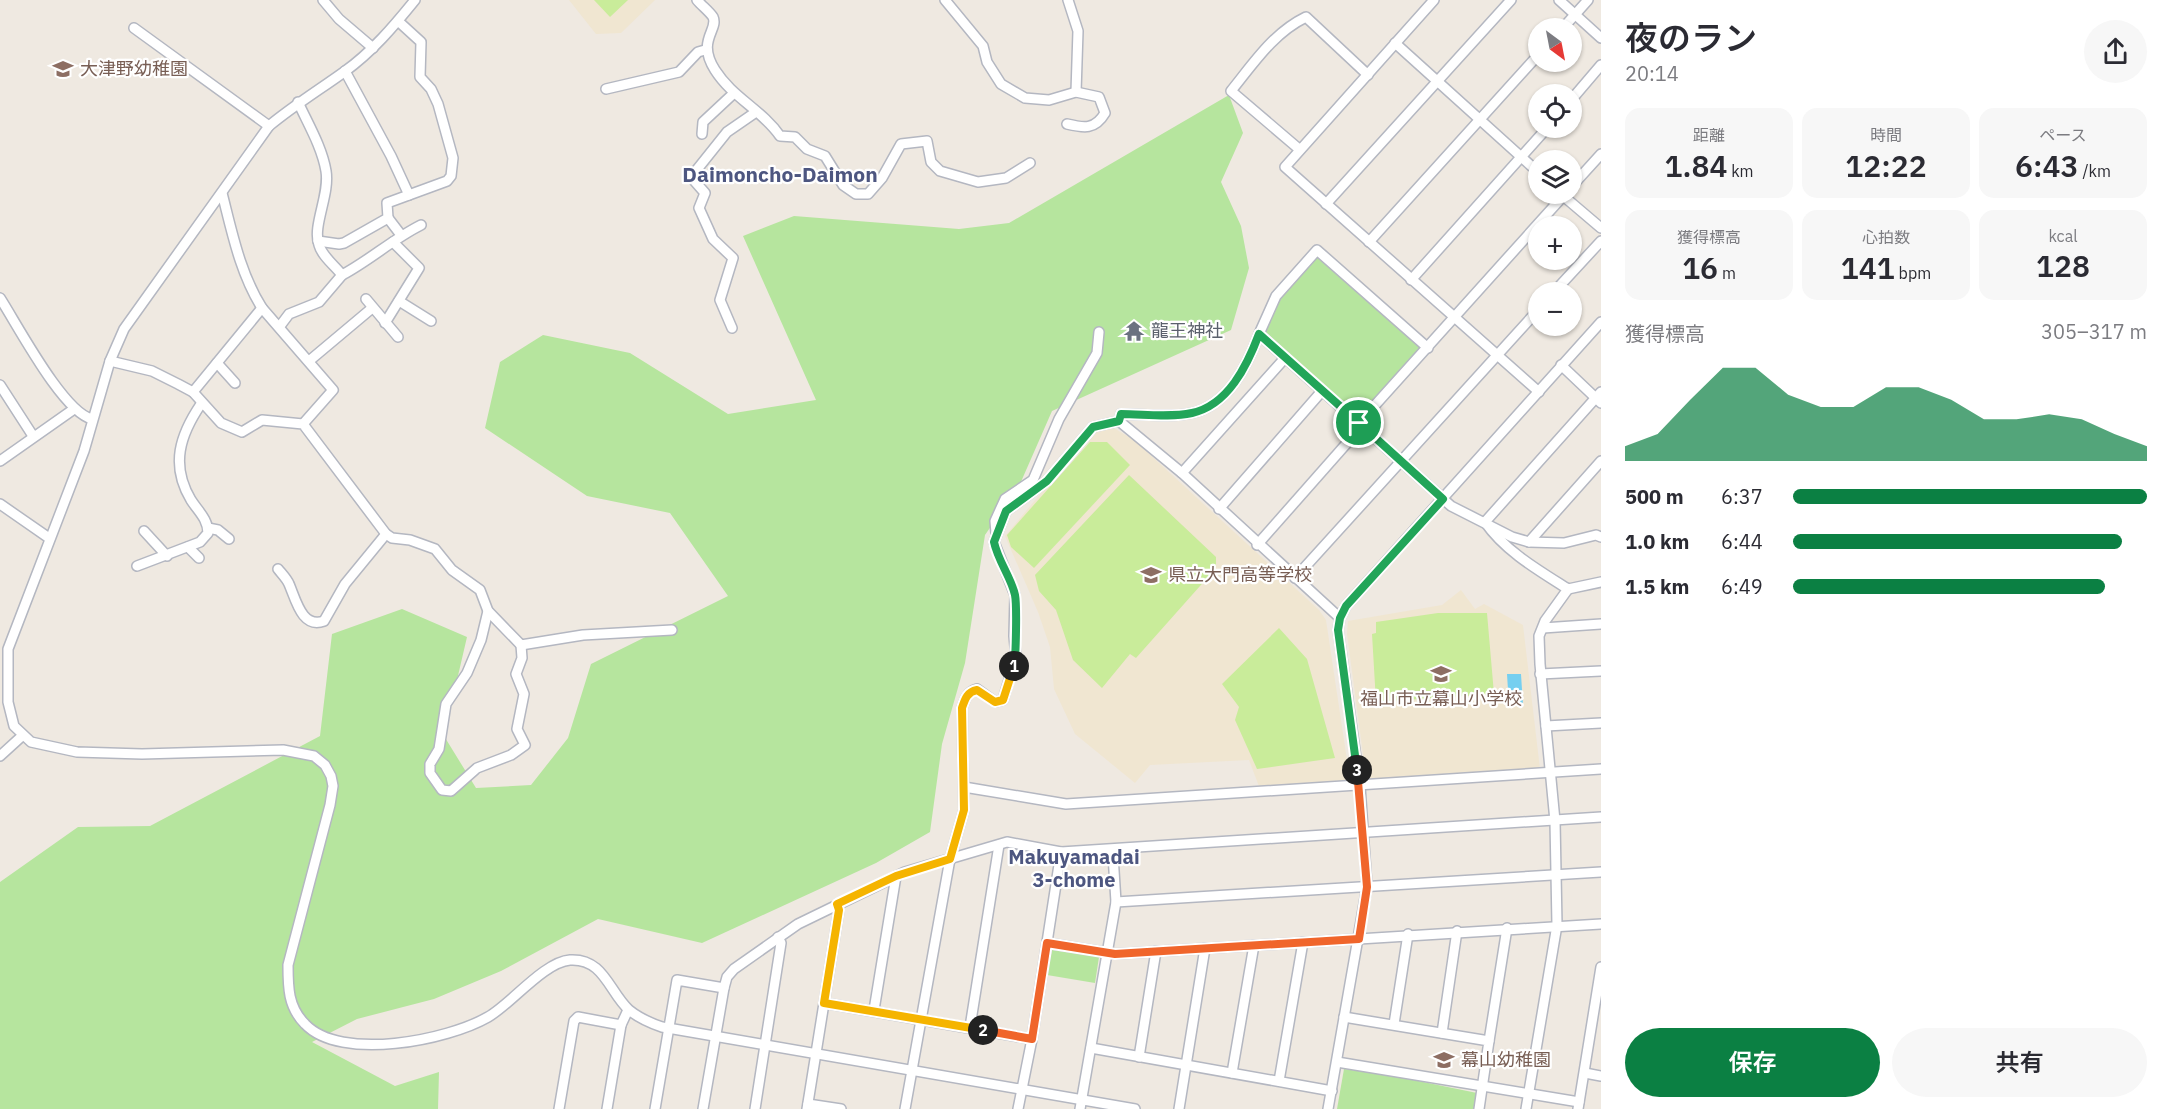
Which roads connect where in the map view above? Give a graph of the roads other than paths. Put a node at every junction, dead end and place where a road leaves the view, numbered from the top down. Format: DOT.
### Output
graph roads {
  1 [pos="323,0"];
  2 [pos="415,0"];
  3 [pos="697,0"];
  4 [pos="945,0"];
  5 [pos="1068,0"];
  6 [pos="1434,0"];
  7 [pos="1511,0"];
  8 [pos="1559,0"];
  9 [pos="1588,0"];
  10 [pos="1575,15"];
  11 [pos="1572,18"];
  12 [pos="398,21"];
  13 [pos="134,28"];
  14 [pos="1601,38"];
  15 [pos="1395,43"];
  16 [pos="373,48"];
  17 [pos="705,50"];
  18 [pos="1601,65"];
  19 [pos="1528,66"];
  20 [pos="345,71"];
  21 [pos="1368,75"];
  22 [pos="1436,80"];
  23 [pos="1582,87"];
  24 [pos="606,89"];
  25 [pos="1076,92"];
  26 [pos="733,94"];
  27 [pos="298,102"];
  28 [pos="756,112"];
  29 [pos="1478,120"];
  30 [pos="1067,124"];
  31 [pos="270,126"];
  32 [pos="702,134"];
  33 [pos="1538,138"];
  34 [pos="1299,149"];
  35 [pos="1601,154"];
  36 [pos="1522,157"];
  37 [pos="1030,163"];
  38 [pos="1528,163"];
  39 [pos="1582,175"];
  40 [pos="222,193"];
  41 [pos="409,195"];
  42 [pos="1326,204"];
  43 [pos="1554,204"];
  44 [pos="1574,204"];
  45 [pos="388,218"];
  46 [pos="421,225"];
  47 [pos="1601,228"];
  48 [pos="401,235"];
  49 [pos="318,241"];
  50 [pos="1601,241"];
  51 [pos="393,242"];
  52 [pos="1369,242"];
  53 [pos="342,274"];
  54 [pos="1411,280"];
  55 [pos="1563,282"];
  56 [pos="0,298"];
  57 [pos="366,299"];
  58 [pos="399,301"];
  59 [pos="262,308"];
  60 [pos="371,309"];
  61 [pos="1454,319"];
  62 [pos="431,321"];
  63 [pos="1528,321"];
  64 [pos="1601,322"];
  65 [pos="385,323"];
  66 [pos="280,326"];
  67 [pos="732,328"];
  68 [pos="1099,332"];
  69 [pos="1259,334"];
  70 [pos="398,337"];
  71 [pos="1428,348"];
  72 [pos="1495,356"];
  73 [pos="1286,358"];
  74 [pos="110,361"];
  75 [pos="309,361"];
  76 [pos="217,363"];
  77 [pos="1561,365"];
  78 [pos="235,383"];
  79 [pos="0,385"];
  80 [pos="1322,391"];
  81 [pos="193,392"];
  82 [pos="1539,392"];
  83 [pos="1599,397"];
  84 [pos="201,404"];
  85 [pos="74,409"];
  86 [pos="92,419"];
  87 [pos="1119,421"];
  88 [pos="303,424"];
  89 [pos="1360,424"];
  90 [pos="33,436"];
  91 [pos="1401,460"];
  92 [pos="0,461"];
  93 [pos="1601,461"];
  94 [pos="1182,473"];
  95 [pos="1443,499"];
  96 [pos="0,504"];
  97 [pos="1219,509"];
  98 [pos="1485,522"];
  99 [pos="208,528"];
  100 [pos="144,531"];
  101 [pos="386,534"];
  102 [pos="1599,534"];
  103 [pos="996,537"];
  104 [pos="49,538"];
  105 [pos="229,539"];
  106 [pos="1529,542"];
  107 [pos="1257,544"];
  108 [pos="188,547"];
  109 [pos="167,556"];
  110 [pos="199,558"];
  111 [pos="137,566"];
  112 [pos="278,568"];
  113 [pos="1295,578"];
  114 [pos="1601,582"];
  115 [pos="1568,590"];
  116 [pos="488,611"];
  117 [pos="1340,618"];
  118 [pos="1601,624"];
  119 [pos="1543,628"];
  120 [pos="672,630"];
  121 [pos="521,645"];
  122 [pos="1601,670"];
  123 [pos="1540,674"];
  124 [pos="1601,723"];
  125 [pos="1546,726"];
  126 [pos="22,736"];
  127 [pos="0,756"];
  128 [pos="1601,769"];
  129 [pos="1550,771"];
  130 [pos="1360,786"];
  131 [pos="964,787"];
  132 [pos="1601,817"];
  133 [pos="1555,821"];
  134 [pos="1363,834"];
  135 [pos="999,845"];
  136 [pos="1115,849"];
  137 [pos="1061,852"];
  138 [pos="950,859"];
  139 [pos="1601,872"];
  140 [pos="1556,875"];
  141 [pos="896,876"];
  142 [pos="1367,887"];
  143 [pos="1116,902"];
  144 [pos="837,904"];
  145 [pos="1601,924"];
  146 [pos="1557,925"];
  147 [pos="1507,928"];
  148 [pos="1457,931"];
  149 [pos="1408,934"];
  150 [pos="778,937"];
  151 [pos="1359,939"];
  152 [pos="1303,942"];
  153 [pos="1047,943"];
  154 [pos="1254,945"];
  155 [pos="1205,948"];
  156 [pos="1156,951"];
  157 [pos="1108,953"];
  158 [pos="1601,967"];
  159 [pos="724,988"];
  160 [pos="824,1003"];
  161 [pos="628,1010"];
  162 [pos="874,1010"];
  163 [pos="1344,1017"];
  164 [pos="923,1019"];
  165 [pos="1394,1024"];
  166 [pos="621,1025"];
  167 [pos="970,1027"];
  168 [pos="670,1028"];
  169 [pos="1442,1033"];
  170 [pos="715,1035"];
  171 [pos="1032,1039"];
  172 [pos="1489,1041"];
  173 [pos="765,1044"];
  174 [pos="1091,1048"];
  175 [pos="816,1055"];
  176 [pos="1139,1057"];
  177 [pos="1337,1062"];
  178 [pos="1186,1065"];
  179 [pos="912,1072"];
  180 [pos="1232,1073"];
  181 [pos="1585,1073"];
  182 [pos="1601,1076"];
  183 [pos="1279,1081"];
  184 [pos="1482,1087"];
  185 [pos="1021,1091"];
  186 [pos="1332,1091"];
  187 [pos="1528,1094"];
  188 [pos="1081,1104"];
  189 [pos="1578,1106"];
  190 [pos="807,1107"];
  191 [pos="559,1109"];
  192 [pos="607,1109"];
  193 [pos="656,1109"];
  194 [pos="703,1109"];
  195 [pos="755,1109"];
  196 [pos="841,1109"];
  197 [pos="905,1109"];
  198 [pos="1018,1109"];
  199 [pos="1135,1109"];
  200 [pos="1179,1109"];
  201 [pos="1328,1109"];
  202 [pos="1479,1109"];
  203 [pos="1526,1109"];
  1 -- 16 [label="street"];
  2 -- 12 [label="street"];
  3 -- 17 [label="street"];
  4 -- 25 [label="street"];
  5 -- 25 [label="street"];
  6 -- 15 [label="street"];
  7 -- 22 [label="street"];
  8 -- 10 [label="street"];
  9 -- 10 [label="street"];
  10 -- 11 [label="street"];
  10 -- 14 [label="street"];
  12 -- 16 [label="street"];
  12 -- 41 [label="street"];
  13 -- 31 [label="street"];
  15 -- 21 [label="street"];
  15 -- 22 [label="street"];
  16 -- 20 [label="street"];
  17 -- 24 [label="street"];
  17 -- 26 [label="street"];
  18 -- 23 [label="street"];
  19 -- 29 [label="street"];
  20 -- 27 [label="street"];
  20 -- 41 [label="street"];
  21 -- 34 [label="street"];
  21 -- 34 [label="street"];
  22 -- 29 [label="street"];
  22 -- 42 [label="street"];
  25 -- 30 [label="street"];
  26 -- 28 [label="street"];
  26 -- 32 [label="street"];
  27 -- 31 [label="street"];
  27 -- 49 [label="street"];
  28 -- 37 [label="street"];
  28 -- 67 [label="street"];
  29 -- 36 [label="street"];
  29 -- 52 [label="street"];
  31 -- 40 [label="street"];
  33 -- 36 [label="street"];
  34 -- 42 [label="street"];
  35 -- 39 [label="street"];
  36 -- 38 [label="street"];
  36 -- 54 [label="street"];
  40 -- 59 [label="street"];
  40 -- 74 [label="street"];
  41 -- 45 [label="street"];
  42 -- 52 [label="street"];
  43 -- 61 [label="street"];
  44 -- 47 [label="street"];
  45 -- 48 [label="street"];
  45 -- 49 [label="street"];
  46 -- 48 [label="street"];
  48 -- 51 [label="street"];
  49 -- 53 [label="street"];
  50 -- 55 [label="street"];
  51 -- 53 [label="street"];
  51 -- 58 [label="street"];
  52 -- 54 [label="street"];
  53 -- 66 [label="street"];
  54 -- 61 [label="street"];
  56 -- 85 [label="street"];
  57 -- 60 [label="street"];
  58 -- 62 [label="street"];
  58 -- 65 [label="street"];
  59 -- 66 [label="street"];
  59 -- 76 [label="street"];
  60 -- 65 [label="street"];
  60 -- 75 [label="street"];
  61 -- 71 [label="street"];
  61 -- 72 [label="street"];
  63 -- 72 [label="street"];
  64 -- 77 [label="street"];
  65 -- 70 [label="street"];
  66 -- 75 [label="street"];
  68 -- 103 [label="street"];
  69 -- 71 [label="street"];
  69 -- 73 [label="street"];
  69 -- 87 [label="street"];
  71 -- 89 [label="street"];
  72 -- 82 [label="street"];
  72 -- 91 [label="street"];
  73 -- 80 [label="street"];
  73 -- 94 [label="street"];
  74 -- 81 [label="street"];
  74 -- 86 [label="street"];
  75 -- 88 [label="street"];
  76 -- 78 [label="street"];
  76 -- 81 [label="street"];
  77 -- 82 [label="street"];
  77 -- 83 [label="street"];
  79 -- 90 [label="street"];
  80 -- 89 [label="street"];
  80 -- 97 [label="street"];
  81 -- 84 [label="street"];
  82 -- 95 [label="street"];
  83 -- 98 [label="street"];
  84 -- 88 [label="street"];
  84 -- 99 [label="street"];
  85 -- 86 [label="street"];
  85 -- 90 [label="street"];
  86 -- 104 [label="street"];
  87 -- 94 [label="street"];
  87 -- 103 [label="street"];
  88 -- 101 [label="street"];
  89 -- 91 [label="street"];
  89 -- 107 [label="street"];
  90 -- 92 [label="street"];
  91 -- 95 [label="street"];
  91 -- 113 [label="street"];
  93 -- 106 [label="street"];
  94 -- 97 [label="street"];
  95 -- 98 [label="street"];
  95 -- 117 [label="street"];
  96 -- 104 [label="street"];
  97 -- 107 [label="street"];
  98 -- 106 [label="street"];
  98 -- 115 [label="street"];
  99 -- 105 [label="street"];
  99 -- 108 [label="street"];
  100 -- 109 [label="street"];
  101 -- 112 [label="street"];
  101 -- 116 [label="street"];
  102 -- 106 [label="street"];
  103 -- 131 [label="street"];
  104 -- 126 [label="street"];
  107 -- 113 [label="street"];
  108 -- 109 [label="street"];
  108 -- 110 [label="street"];
  109 -- 111 [label="street"];
  113 -- 117 [label="street"];
  114 -- 115 [label="street"];
  115 -- 119 [label="street"];
  116 -- 121 [label="street"];
  116 -- 121 [label="street"];
  117 -- 130 [label="street"];
  118 -- 119 [label="street"];
  119 -- 123 [label="street"];
  120 -- 121 [label="street"];
  122 -- 123 [label="street"];
  123 -- 125 [label="street"];
  124 -- 125 [label="street"];
  125 -- 129 [label="street"];
  126 -- 127 [label="street"];
  126 -- 161 [label="street"];
  128 -- 129 [label="street"];
  129 -- 130 [label="street"];
  129 -- 133 [label="street"];
  130 -- 131 [label="street"];
  130 -- 134 [label="street"];
  131 -- 138 [label="street"];
  132 -- 133 [label="street"];
  133 -- 134 [label="street"];
  133 -- 140 [label="street"];
  134 -- 136 [label="street"];
  134 -- 142 [label="street"];
  135 -- 137 [label="street"];
  135 -- 138 [label="street"];
  135 -- 167 [label="street"];
  136 -- 137 [label="street"];
  136 -- 143 [label="street"];
  137 -- 153 [label="street"];
  138 -- 141 [label="street"];
  138 -- 164 [label="street"];
  139 -- 140 [label="street"];
  140 -- 142 [label="street"];
  140 -- 146 [label="street"];
  141 -- 144 [label="street"];
  141 -- 162 [label="street"];
  142 -- 143 [label="street"];
  142 -- 151 [label="street"];
  143 -- 157 [label="street"];
  144 -- 150 [label="street"];
  144 -- 160 [label="street"];
  145 -- 146 [label="street"];
  146 -- 147 [label="street"];
  146 -- 187 [label="street"];
  147 -- 148 [label="street"];
  147 -- 172 [label="street"];
  148 -- 149 [label="street"];
  148 -- 169 [label="street"];
  149 -- 151 [label="street"];
  149 -- 165 [label="street"];
  150 -- 159 [label="street"];
  150 -- 173 [label="street"];
  151 -- 152 [label="street"];
  151 -- 163 [label="street"];
  152 -- 154 [label="street"];
  152 -- 183 [label="street"];
  153 -- 157 [label="street"];
  153 -- 171 [label="street"];
  154 -- 155 [label="street"];
  154 -- 180 [label="street"];
  155 -- 156 [label="street"];
  155 -- 178 [label="street"];
  156 -- 157 [label="street"];
  156 -- 176 [label="street"];
  157 -- 174 [label="street"];
  158 -- 181 [label="street"];
  159 -- 168 [label="street"];
  159 -- 170 [label="street"];
  160 -- 162 [label="street"];
  160 -- 175 [label="street"];
  161 -- 166 [label="street"];
  161 -- 168 [label="street"];
  162 -- 164 [label="street"];
  163 -- 165 [label="street"];
  163 -- 177 [label="street"];
  164 -- 167 [label="street"];
  164 -- 179 [label="street"];
  165 -- 169 [label="street"];
  166 -- 191 [label="street"];
  166 -- 192 [label="street"];
  167 -- 171 [label="street"];
  168 -- 170 [label="street"];
  168 -- 193 [label="street"];
  169 -- 172 [label="street"];
  170 -- 173 [label="street"];
  170 -- 194 [label="street"];
  171 -- 185 [label="street"];
  172 -- 184 [label="street"];
  173 -- 175 [label="street"];
  173 -- 195 [label="street"];
  174 -- 176 [label="street"];
  174 -- 188 [label="street"];
  175 -- 179 [label="street"];
  175 -- 190 [label="street"];
  176 -- 178 [label="street"];
  177 -- 184 [label="street"];
  177 -- 186 [label="street"];
  178 -- 180 [label="street"];
  178 -- 200 [label="street"];
  179 -- 185 [label="street"];
  179 -- 197 [label="street"];
  180 -- 183 [label="street"];
  181 -- 182 [label="street"];
  181 -- 189 [label="street"];
  183 -- 186 [label="street"];
  184 -- 187 [label="street"];
  184 -- 202 [label="street"];
  185 -- 188 [label="street"];
  185 -- 198 [label="street"];
  186 -- 201 [label="street"];
  187 -- 189 [label="street"];
  187 -- 203 [label="street"];
  188 -- 199 [label="street"];
  190 -- 196 [label="street"];
}
